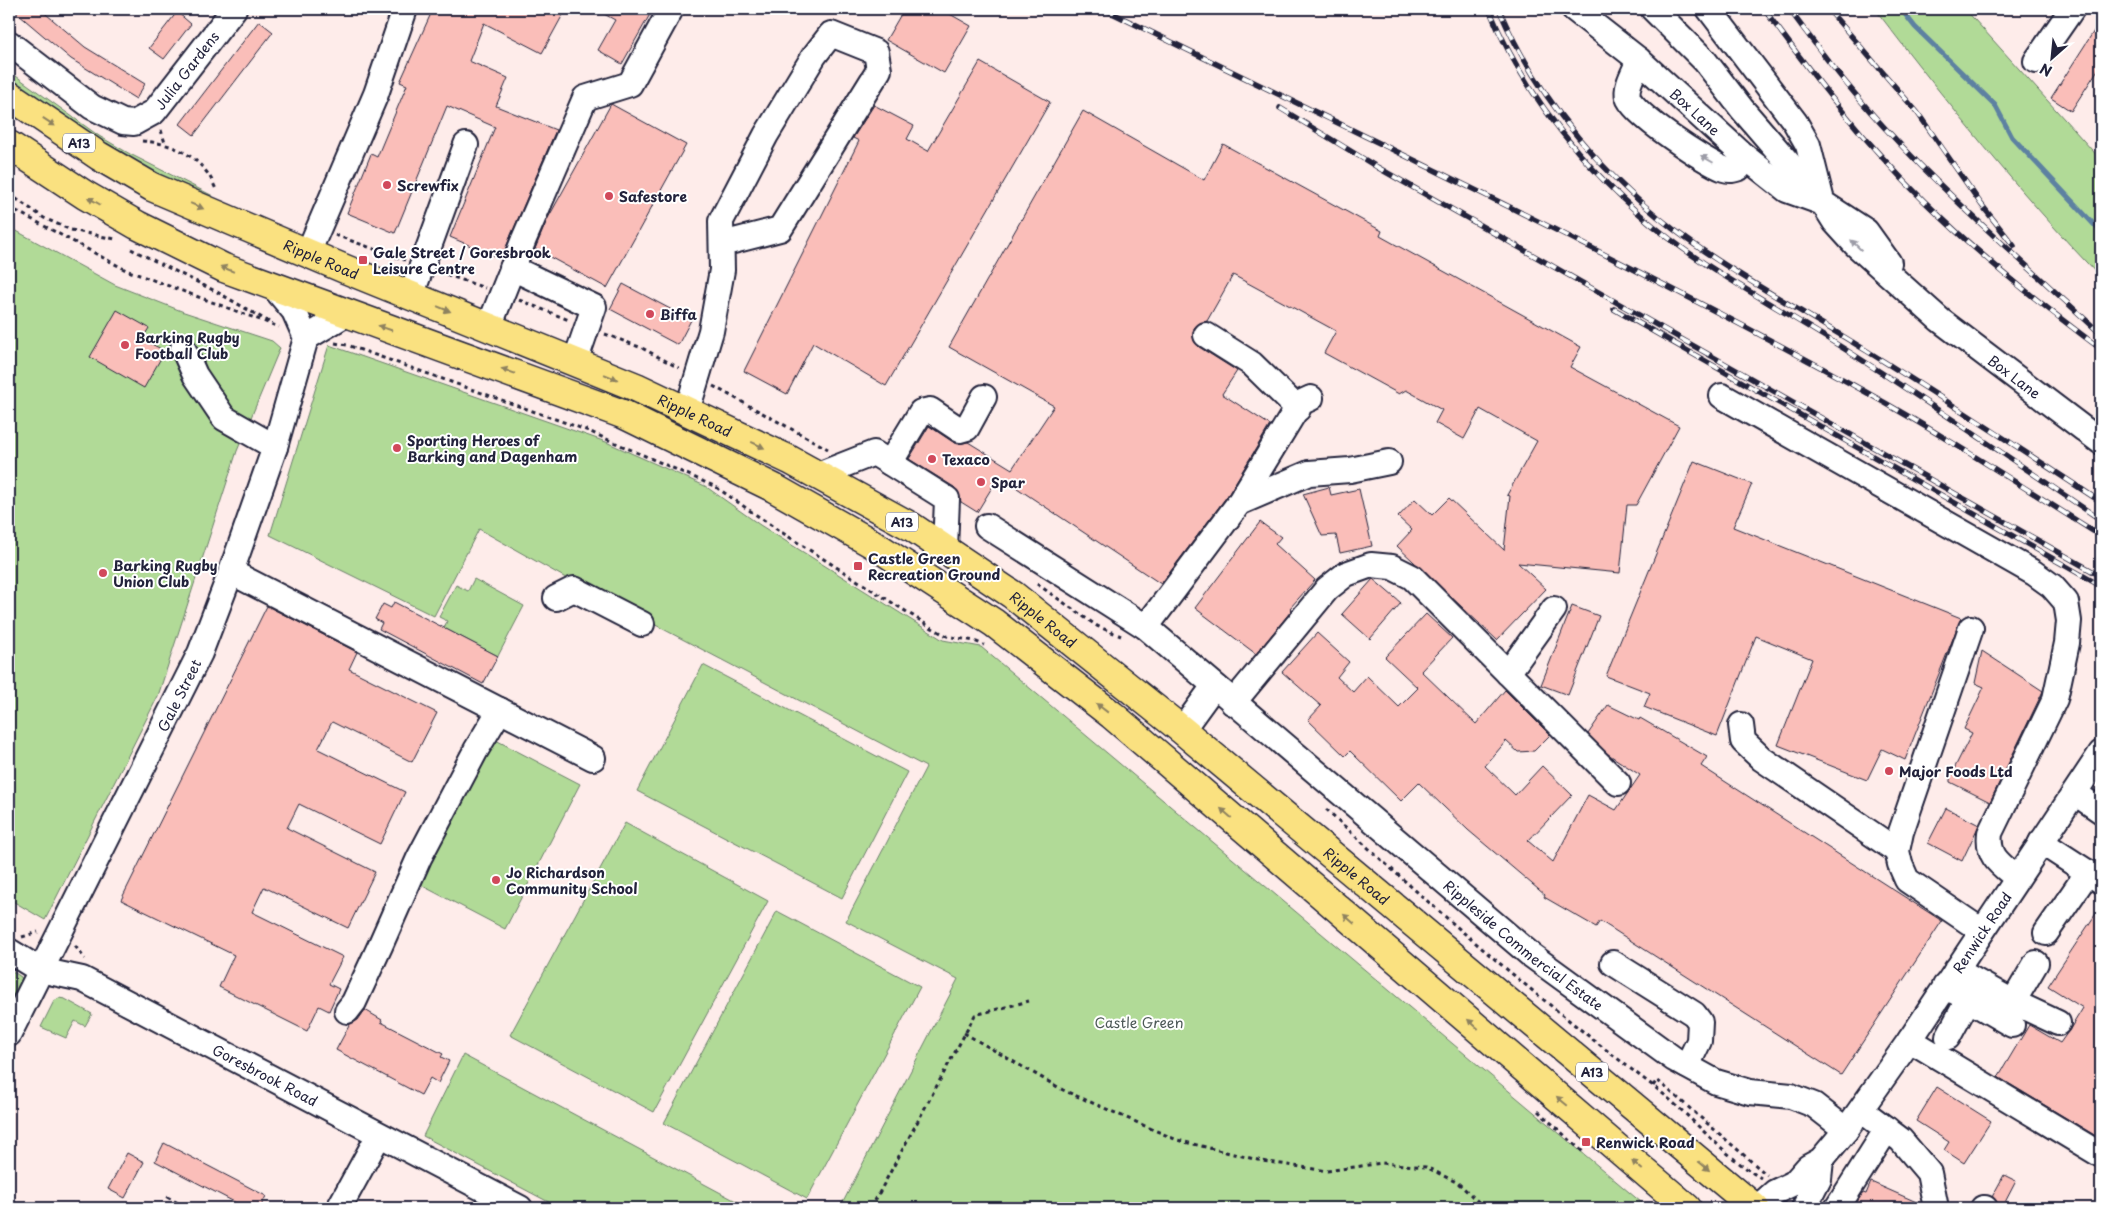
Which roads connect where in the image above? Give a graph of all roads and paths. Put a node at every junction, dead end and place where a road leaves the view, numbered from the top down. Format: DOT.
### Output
graph roads {
  1 [pos="234,9"];
  2 [pos="405,9"];
  3 [pos="671,9"];
  4 [pos="1574,9"];
  5 [pos="1653,9"];
  6 [pos="1709,9"];
  7 [pos="2072,9"];
  8 [pos="9,42"];
  9 [pos="1639,60"];
  10 [pos="2036,61"];
  11 [pos="9,94"];
  12 [pos="134,132"];
  13 [pos="9,145"];
  14 [pos="466,145"];
  15 [pos="1744,156"];
  16 [pos="9,194"];
  17 [pos="219,194"];
  18 [pos="1823,203"];
  19 [pos="9,207"];
  20 [pos="121,243"];
  21 [pos="722,244"];
  22 [pos="130,248"];
  23 [pos="308,253"];
  24 [pos="512,268"];
  25 [pos="273,286"];
  26 [pos="411,296"];
  27 [pos="346,314"];
  28 [pos="279,327"];
  29 [pos="489,327"];
  30 [pos="1206,335"];
  31 [pos="307,337"];
  32 [pos="183,348"];
  33 [pos="575,362"];
  34 [pos="1722,396"];
  35 [pos="984,397"];
  36 [pos="687,411"];
  37 [pos="2101,442"];
  38 [pos="275,447"];
  39 [pos="1389,462"];
  40 [pos="890,463"];
  41 [pos="818,475"];
  42 [pos="1239,503"];
  43 [pos="987,526"];
  44 [pos="945,549"];
  45 [pos="231,572"];
  46 [pos="556,598"];
  47 [pos="1554,609"];
  48 [pos="642,624"];
  49 [pos="1146,627"];
  50 [pos="1971,628"];
  51 [pos="990,650"];
  52 [pos="1508,673"];
  53 [pos="1214,686"];
  54 [pos="1233,703"];
  55 [pos="500,710"];
  56 [pos="1741,725"];
  57 [pos="1182,730"];
  58 [pos="2101,754"];
  59 [pos="593,758"];
  60 [pos="1618,783"];
  61 [pos="2075,793"];
  62 [pos="1322,806"];
  63 [pos="2101,811"];
  64 [pos="2041,842"];
  65 [pos="1897,851"];
  66 [pos="2095,876"];
  67 [pos="2017,878"];
  68 [pos="1982,931"];
  69 [pos="2046,933"];
  70 [pos="9,950"];
  71 [pos="1613,963"];
  72 [pos="2036,963"];
  73 [pos="40,970"];
  74 [pos="1951,978"];
  75 [pos="1968,1000"];
  76 [pos="1029,1001"];
  77 [pos="347,1011"];
  78 [pos="2012,1014"];
  79 [pos="2058,1023"];
  80 [pos="964,1033"];
  81 [pos="9,1034"];
  82 [pos="1948,1037"];
  83 [pos="1910,1040"];
  84 [pos="1687,1066"];
  85 [pos="1652,1086"];
  86 [pos="1532,1106"];
  87 [pos="1861,1110"];
  88 [pos="1887,1129"];
  89 [pos="1846,1130"];
  90 [pos="379,1135"];
  91 [pos="1583,1152"];
  92 [pos="2101,1155"];
  93 [pos="1821,1160"];
  94 [pos="1765,1174"];
  95 [pos="1771,1178"];
  96 [pos="167,1197"];
  97 [pos="187,1208"];
  98 [pos="339,1208"];
  99 [pos="517,1208"];
  100 [pos="871,1208"];
  101 [pos="1485,1208"];
  102 [pos="1687,1208"];
  103 [pos="1756,1208"];
  104 [pos="1804,1208"];
  105 [pos="1838,1208"];
  106 [pos="1936,1208"];
  1 -- 12 [label="street, Julia Gardens"];
  2 -- 23 [label="street"];
  3 -- 24 [label="street"];
  4 -- 9 [label="street, Box Lane"];
  5 -- 18 [label="street"];
  6 -- 18 [label="street"];
  7 -- 10 [label="street"];
  8 -- 12 [label="street"];
  9 -- 15 [label="street, Box Lane"];
  15 -- 9 [label="street, one-way"];
  11 -- 23 [label="highway, Ripple Road / A13, one-way"];
  12 -- 17 [label="path"];
  25 -- 13 [label="highway, A13, one-way"];
  14 -- 26 [label="street"];
  15 -- 18 [label="street, Box Lane"];
  16 -- 20 [label="path"];
  18 -- 37 [label="street, Box Lane"];
  19 -- 28 [label="path"];
  21 -- 21 [label="street"];
  21 -- 36 [label="street"];
  22 -- 28 [label="path"];
  23 -- 26 [label="highway, Ripple Road / A13"];
  24 -- 29 [label="street"];
  24 -- 33 [label="street"];
  25 -- 27 [label="highway, A13"];
  25 -- 31 [label="street"];
  26 -- 29 [label="highway, Ripple Road / A13, one-way"];
  27 -- 31 [label="street"];
  102 -- 27 [label="highway, A13, one-way"];
  28 -- 31 [label="path"];
  29 -- 33 [label="highway, Ripple Road / A13"];
  30 -- 42 [label="street"];
  31 -- 38 [label="street, Gale Street"];
  31 -- 51 [label="path"];
  32 -- 38 [label="street"];
  33 -- 36 [label="highway, Ripple Road / A13, one-way"];
  34 -- 67 [label="street"];
  35 -- 40 [label="street"];
  36 -- 41 [label="highway, Ripple Road / A13, one-way"];
  38 -- 45 [label="street, Gale Street"];
  39 -- 42 [label="street"];
  40 -- 41 [label="street"];
  40 -- 44 [label="street"];
  41 -- 44 [label="highway, Ripple Road / A13"];
  42 -- 49 [label="street"];
  43 -- 49 [label="street, Rippleside Commercial Estate"];
  44 -- 57 [label="highway, Ripple Road / A13"];
  45 -- 55 [label="street"];
  45 -- 73 [label="street, Gale Street"];
  46 -- 48 [label="street"];
  47 -- 52 [label="street"];
  49 -- 53 [label="street, Rippleside Commercial Estate"];
  50 -- 65 [label="street"];
  52 -- 54 [label="street"];
  52 -- 60 [label="street"];
  53 -- 54 [label="street, Rippleside Commercial Estate"];
  53 -- 57 [label="street"];
  54 -- 84 [label="street, Rippleside Commercial Estate"];
  55 -- 59 [label="street"];
  55 -- 77 [label="street"];
  56 -- 65 [label="street"];
  57 -- 103 [label="highway, Ripple Road / A13, one-way"];
  58 -- 61 [label="street, Renwick Road"];
  61 -- 63 [label="street"];
  61 -- 64 [label="street, Renwick Road"];
  62 -- 85 [label="path"];
  64 -- 66 [label="street"];
  64 -- 67 [label="street, Renwick Road"];
  65 -- 68 [label="street"];
  66 -- 69 [label="street"];
  67 -- 68 [label="street, Renwick Road"];
  68 -- 74 [label="street, Renwick Road"];
  70 -- 73 [label="street, Goresbrook Road"];
  71 -- 84 [label="street"];
  72 -- 78 [label="street"];
  73 -- 81 [label="street, Gale Street"];
  73 -- 90 [label="street, Goresbrook Road"];
  74 -- 75 [label="street"];
  74 -- 78 [label="street"];
  74 -- 83 [label="street, Renwick Road"];
  75 -- 78 [label="street"];
  75 -- 82 [label="street"];
  76 -- 80 [label="path"];
  78 -- 79 [label="street"];
  80 -- 100 [label="path"];
  80 -- 101 [label="path"];
  83 -- 87 [label="street, Renwick Road"];
  83 -- 92 [label="street"];
  84 -- 89 [label="street, Rippleside Commercial Estate"];
  85 -- 94 [label="path"];
  85 -- 95 [label="path"];
  86 -- 91 [label="path"];
  87 -- 88 [label="street"];
  87 -- 89 [label="street, Renwick Road"];
  88 -- 105 [label="street"];
  88 -- 106 [label="street"];
  89 -- 93 [label="street, Renwick Road"];
  90 -- 98 [label="street"];
  90 -- 99 [label="street, Goresbrook Road"];
  93 -- 103 [label="street, Renwick Road"];
  93 -- 104 [label="street, Renwick Road"];
  96 -- 97 [label="path"];
}
